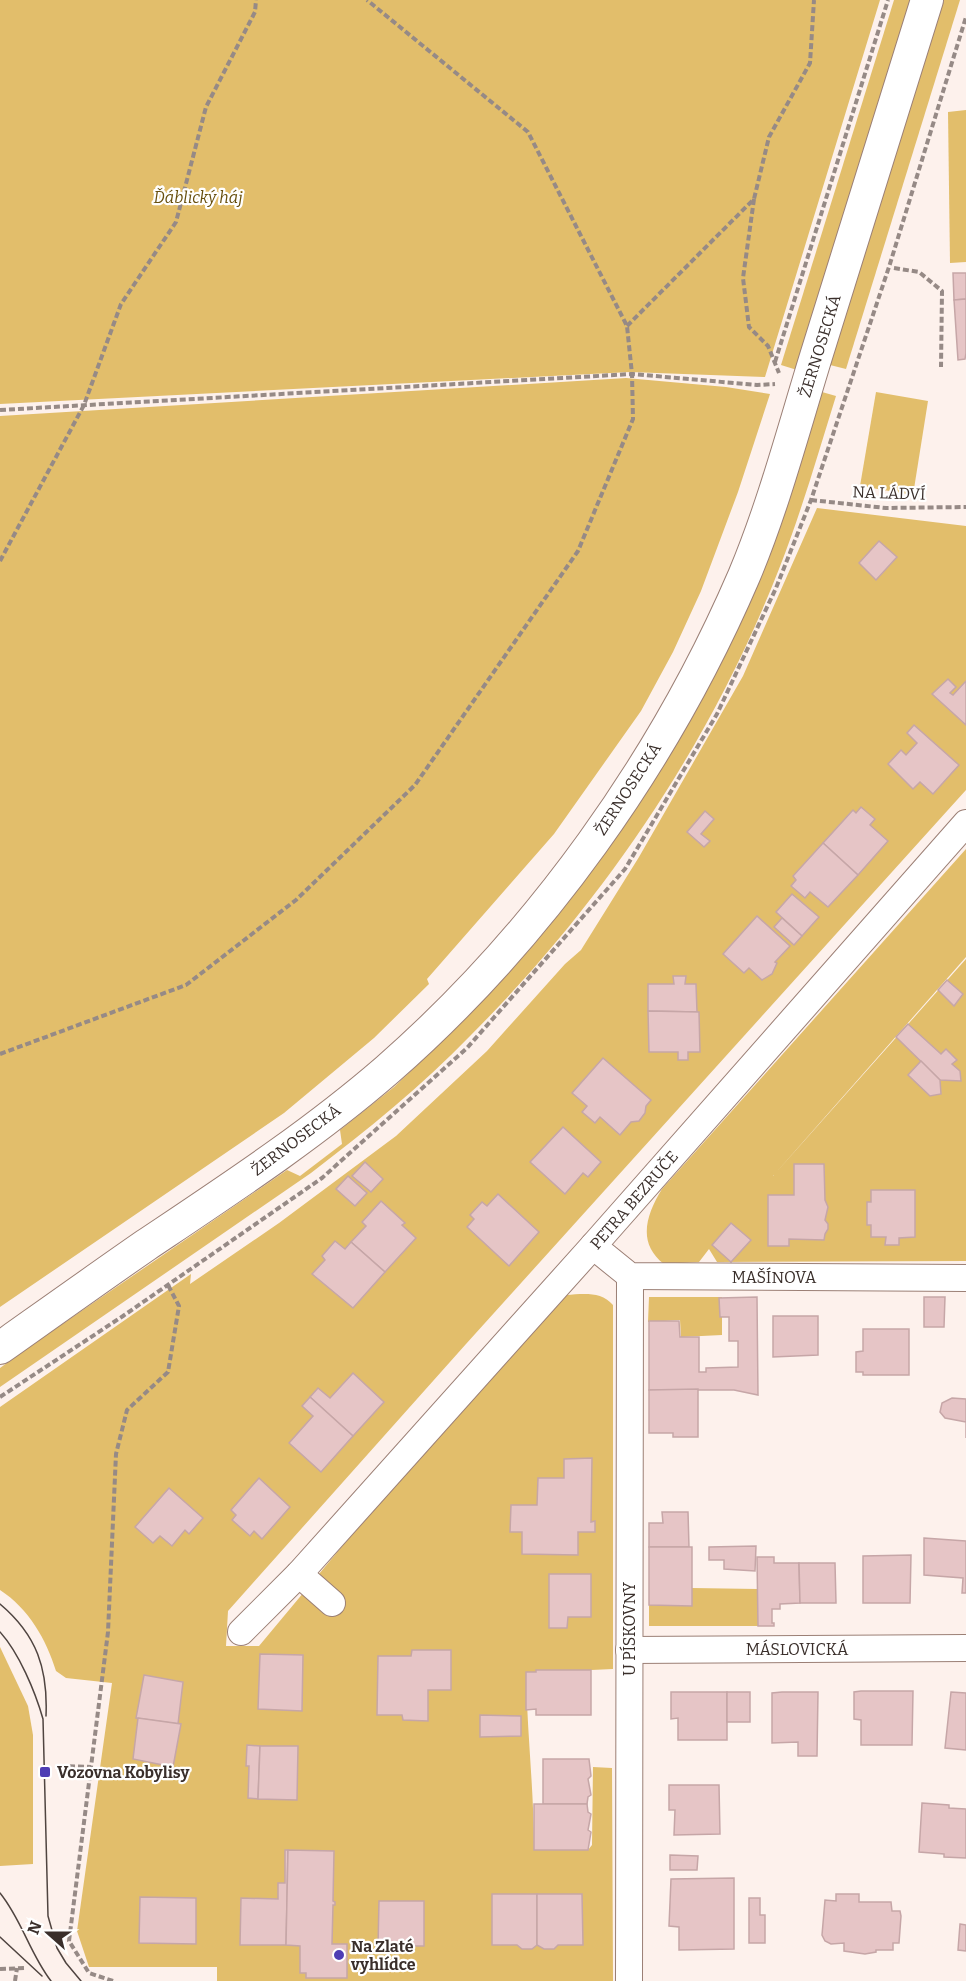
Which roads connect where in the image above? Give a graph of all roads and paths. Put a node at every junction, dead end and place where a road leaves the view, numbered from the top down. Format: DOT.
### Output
graph roads {
  1 [pos="256,0"];
  2 [pos="367,0"];
  3 [pos="814,0"];
  4 [pos="888,0"];
  5 [pos="927,0"];
  6 [pos="966,17"];
  7 [pos="754,199"];
  8 [pos="894,268"];
  9 [pos="627,326"];
  10 [pos="941,366"];
  11 [pos="632,374"];
  12 [pos="783,384"];
  13 [pos="84,405"];
  14 [pos="0,410"];
  15 [pos="966,507"];
  16 [pos="0,561"];
  17 [pos="966,823"];
  18 [pos="0,1054"];
  19 [pos="593,1246"];
  20 [pos="630,1276"];
  21 [pos="966,1278"];
  22 [pos="168,1285"];
  23 [pos="0,1348"];
  24 [pos="298,1574"];
  25 [pos="332,1603"];
  26 [pos="240,1632"];
  27 [pos="966,1648"];
  28 [pos="629,1650"];
  29 [pos="60,1766"];
  30 [pos="91,1767"];
  31 [pos="17,1968"];
  32 [pos="26,1968"];
  33 [pos="0,1969"];
  34 [pos="15,1981"];
  35 [pos="112,1981"];
  36 [pos="628,1981"];
  1 -- 13 [label="path"];
  2 -- 9 [label="path"];
  3 -- 7 [label="path"];
  4 -- 7 [label="path"];
  5 -- 23 [label="street, ŽERNOSECKÁ"];
  6 -- 15 [label="path, NA LÁDVÍ"];
  7 -- 9 [label="path"];
  8 -- 10 [label="path"];
  9 -- 11 [label="path"];
  11 -- 12 [label="path"];
  11 -- 13 [label="path"];
  11 -- 18 [label="path"];
  13 -- 14 [label="path"];
  13 -- 16 [label="path"];
  17 -- 19 [label="street, PETRA BEZRUČE"];
  19 -- 20 [label="street"];
  19 -- 24 [label="street, PETRA BEZRUČE"];
  20 -- 21 [label="street, MAŠÍNOVA"];
  20 -- 28 [label="street, U PÍSKOVNY"];
  22 -- 30 [label="path"];
  24 -- 25 [label="street"];
  24 -- 26 [label="street, PETRA BEZRUČE"];
  27 -- 28 [label="street, MÁSLOVICKÁ"];
  28 -- 36 [label="street, U PÍSKOVNY"];
  29 -- 30 [label="path"];
  30 -- 35 [label="path"];
  31 -- 32 [label="path"];
  31 -- 33 [label="path"];
  31 -- 34 [label="path"];
}
